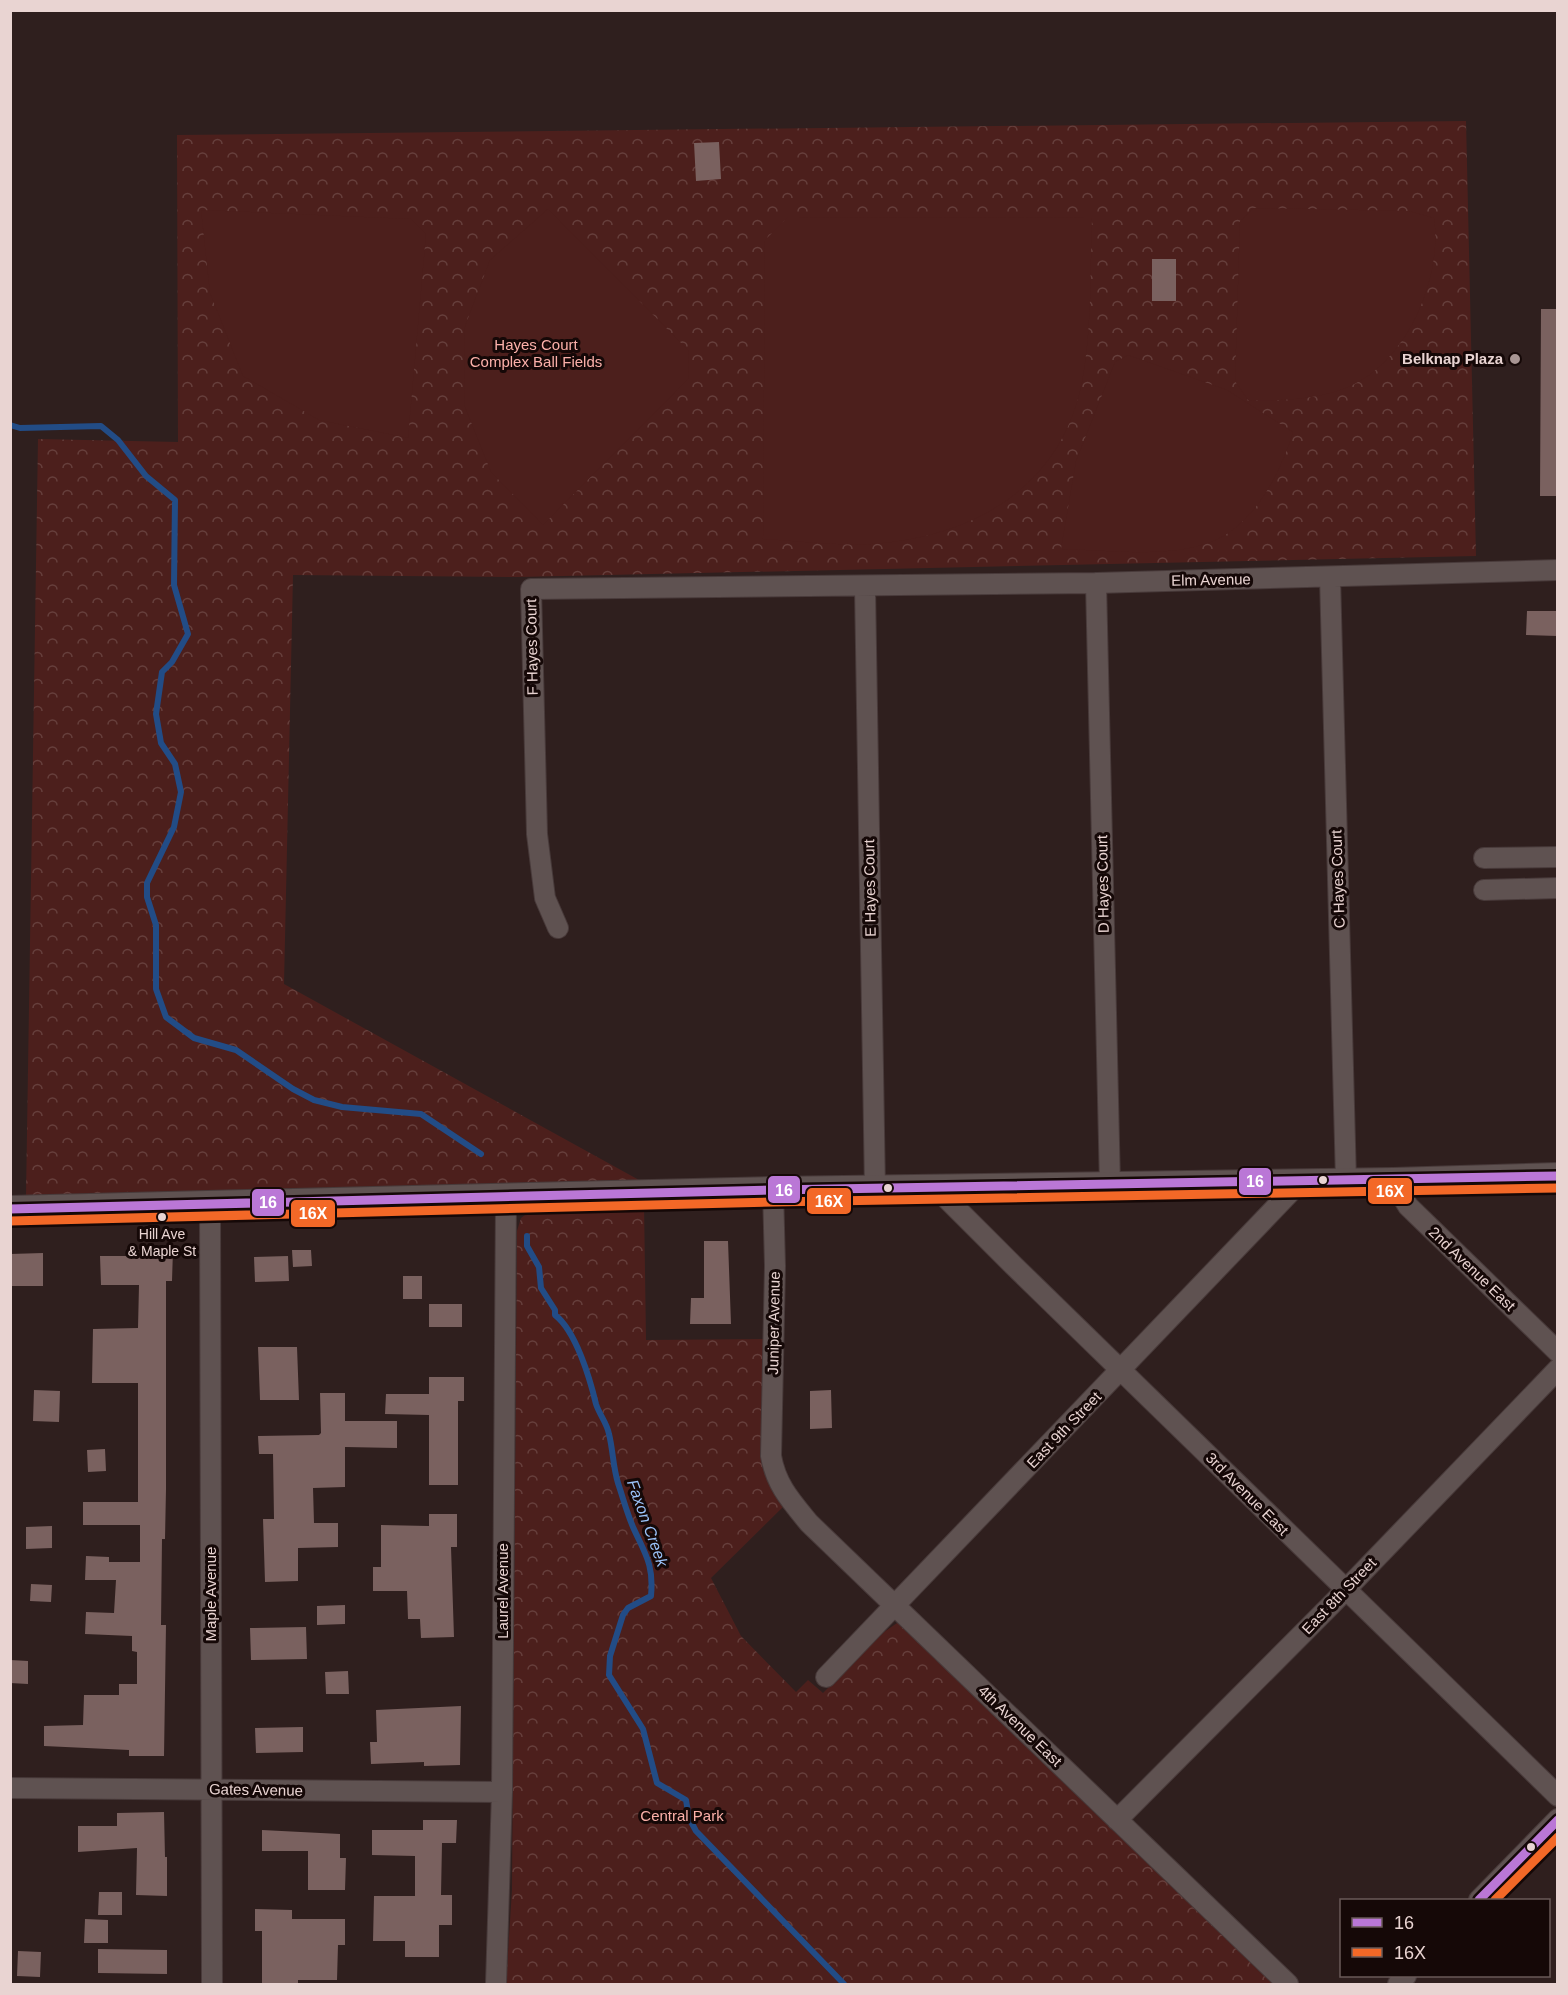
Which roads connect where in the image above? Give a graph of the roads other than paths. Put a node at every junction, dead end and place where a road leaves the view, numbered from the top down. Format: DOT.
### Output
graph roads {
  1 [pos="1557,570"];
  2 [pos="1330,577"];
  3 [pos="1096,583"];
  4 [pos="865,587"];
  5 [pos="1557,857"];
  6 [pos="1484,858"];
  7 [pos="1557,888"];
  8 [pos="1484,890"];
  9 [pos="558,928"];
  10 [pos="1557,1176"];
  11 [pos="1346,1181"];
  12 [pos="1393,1181"];
  13 [pos="1300,1182"];
  14 [pos="1110,1185"];
  15 [pos="940,1189"];
  16 [pos="773,1190"];
  17 [pos="875,1190"];
  18 [pos="506,1198"];
  19 [pos="210,1204"];
  20 [pos="10,1209"];
  21 [pos="1557,1352"];
  22 [pos="1557,1369"];
  23 [pos="1122,1370"];
  24 [pos="771,1456"];
  25 [pos="1344,1591"];
  26 [pos="896,1605"];
  27 [pos="826,1677"];
  28 [pos="10,1788"];
  29 [pos="211,1790"];
  30 [pos="502,1792"];
  31 [pos="1557,1796"];
  32 [pos="1117,1820"];
  33 [pos="1557,1820"];
  34 [pos="1480,1899"];
  35 [pos="212,1984"];
  36 [pos="496,1984"];
  37 [pos="1287,1984"];
  1 -- 2 [label="street, Elm Avenue"];
  2 -- 3 [label="street, Elm Avenue"];
  2 -- 11 [label="street, C Hayes Court"];
  3 -- 4 [label="street, Elm Avenue"];
  3 -- 14 [label="street, D Hayes Court"];
  4 -- 9 [label="street, F Hayes Court"];
  4 -- 17 [label="street, E Hayes Court"];
  5 -- 6 [label="street"];
  7 -- 8 [label="street"];
  10 -- 12 [label="street"];
  11 -- 12 [label="street"];
  11 -- 13 [label="street"];
  12 -- 21 [label="street, 2nd Avenue East"];
  13 -- 14 [label="street"];
  13 -- 23 [label="street, East 9th Street"];
  14 -- 15 [label="street"];
  15 -- 17 [label="street"];
  15 -- 23 [label="street, 3rd Avenue East"];
  16 -- 17 [label="street"];
  16 -- 18 [label="street"];
  16 -- 24 [label="street, Juniper Avenue"];
  18 -- 19 [label="street"];
  18 -- 30 [label="street, Laurel Avenue"];
  19 -- 20 [label="street"];
  19 -- 29 [label="street, Maple Avenue"];
  22 -- 25 [label="street, East 8th Street"];
  23 -- 25 [label="street, 3rd Avenue East"];
  23 -- 26 [label="street, East 9th Street"];
  24 -- 26 [label="street, 4th Avenue East"];
  25 -- 31 [label="street, 3rd Avenue East"];
  25 -- 32 [label="street, East 8th Street"];
  26 -- 27 [label="street, East 9th Street"];
  26 -- 32 [label="street, 4th Avenue East"];
  28 -- 29 [label="street, Gates Avenue"];
  29 -- 30 [label="street, Gates Avenue"];
  29 -- 35 [label="street, Maple Avenue"];
  30 -- 36 [label="street, Laurel Avenue"];
  32 -- 37 [label="street, 4th Avenue East"];
  33 -- 34 [label="street"];
}
